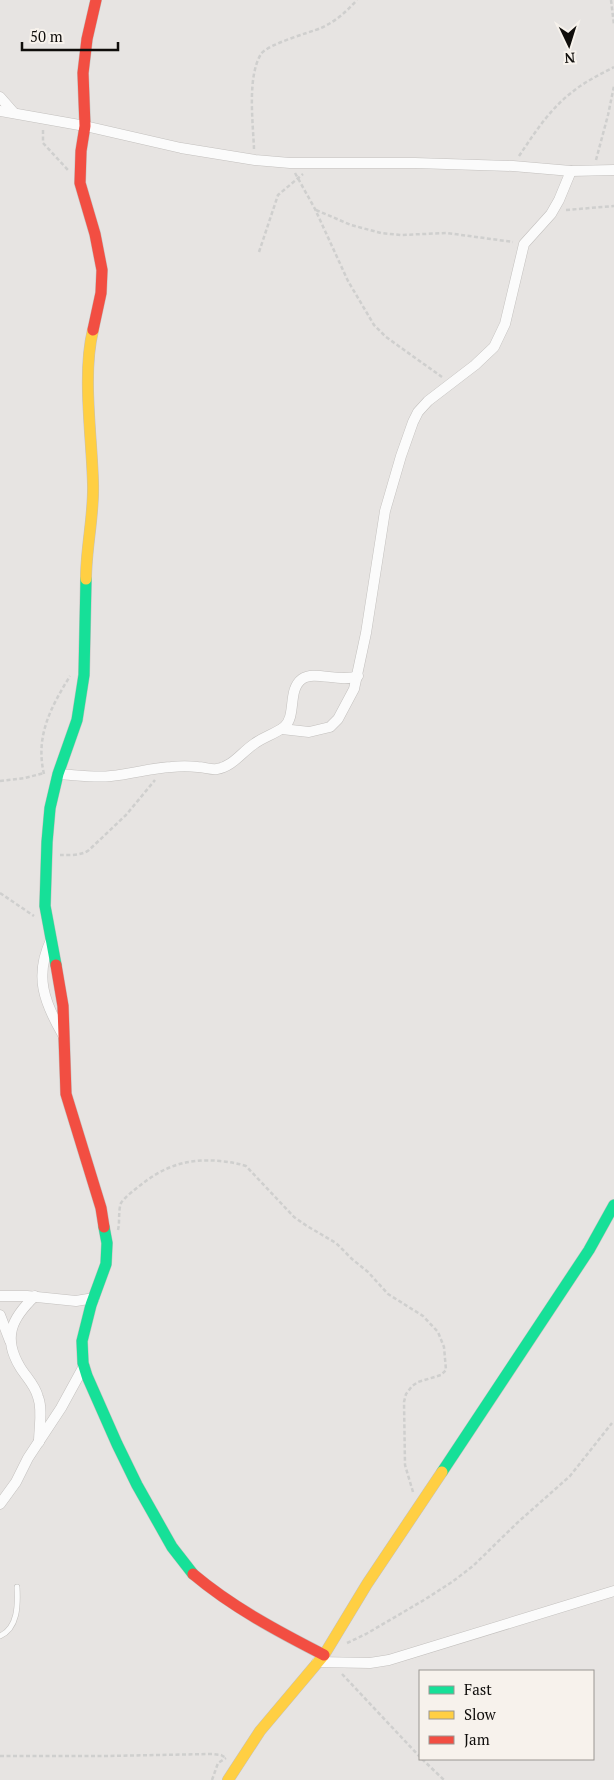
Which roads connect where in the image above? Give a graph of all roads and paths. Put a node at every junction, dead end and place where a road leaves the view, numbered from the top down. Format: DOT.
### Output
graph roads {
  1 [pos="96,0"];
  2 [pos="357,0"];
  3 [pos="611,0"];
  4 [pos="614,25"];
  5 [pos="614,68"];
  6 [pos="614,86"];
  7 [pos="0,97"];
  8 [pos="0,111"];
  9 [pos="14,113"];
  10 [pos="43,118"];
  11 [pos="85,126"];
  12 [pos="255,160"];
  13 [pos="290,163"];
  14 [pos="316,163"];
  15 [pos="513,166"];
  16 [pos="614,170"];
  17 [pos="570,171"];
  18 [pos="593,171"];
  19 [pos="298,179"];
  20 [pos="80,183"];
  21 [pos="614,206"];
  22 [pos="315,209"];
  23 [pos="551,214"];
  24 [pos="524,244"];
  25 [pos="259,252"];
  26 [pos="452,384"];
  27 [pos="85,661"];
  28 [pos="358,676"];
  29 [pos="282,729"];
  30 [pos="168,767"];
  31 [pos="44,773"];
  32 [pos="58,774"];
  33 [pos="45,778"];
  34 [pos="0,781"];
  35 [pos="46,855"];
  36 [pos="1,895"];
  37 [pos="48,925"];
  38 [pos="51,940"];
  39 [pos="64,1038"];
  40 [pos="614,1205"];
  41 [pos="107,1244"];
  42 [pos="0,1296"];
  43 [pos="35,1296"];
  44 [pos="94,1298"];
  45 [pos="0,1315"];
  46 [pos="12,1344"];
  47 [pos="84,1366"];
  48 [pos="612,1423"];
  49 [pos="38,1443"];
  50 [pos="0,1504"];
  51 [pos="418,1508"];
  52 [pos="17,1587"];
  53 [pos="614,1591"];
  54 [pos="0,1636"];
  55 [pos="324,1658"];
  56 [pos="0,1756"];
  57 [pos="419,1756"];
  58 [pos="226,1758"];
  59 [pos="423,1760"];
  60 [pos="228,1780"];
  61 [pos="444,1780"];
  1 -- 11 [label="street"];
  2 -- 12 [label="path"];
  3 -- 4 [label="path"];
  5 -- 15 [label="path"];
  6 -- 18 [label="path"];
  7 -- 9 [label="street"];
  8 -- 9 [label="street"];
  9 -- 10 [label="street"];
  10 -- 11 [label="street"];
  10 -- 20 [label="path"];
  11 -- 12 [label="street"];
  11 -- 20 [label="street"];
  12 -- 13 [label="street"];
  13 -- 14 [label="street"];
  13 -- 19 [label="path"];
  14 -- 15 [label="street"];
  14 -- 19 [label="path"];
  15 -- 17 [label="street"];
  16 -- 18 [label="street"];
  17 -- 18 [label="street"];
  17 -- 23 [label="street"];
  19 -- 22 [label="path"];
  19 -- 25 [label="path"];
  20 -- 27 [label="street"];
  21 -- 23 [label="path"];
  22 -- 24 [label="path"];
  22 -- 26 [label="path"];
  23 -- 24 [label="street"];
  24 -- 26 [label="street"];
  26 -- 28 [label="street"];
  27 -- 31 [label="path"];
  27 -- 32 [label="street"];
  28 -- 29 [label="street"];
  28 -- 29 [label="street"];
  29 -- 30 [label="street"];
  30 -- 32 [label="street"];
  30 -- 35 [label="path"];
  31 -- 33 [label="path"];
  31 -- 34 [label="path"];
  32 -- 35 [label="street"];
  35 -- 37 [label="street"];
  36 -- 37 [label="path"];
  37 -- 38 [label="street"];
  38 -- 39 [label="street"];
  38 -- 39 [label="street"];
  39 -- 41 [label="street"];
  40 -- 51 [label="street"];
  41 -- 44 [label="street"];
  41 -- 51 [label="path"];
  42 -- 43 [label="street"];
  43 -- 44 [label="street"];
  43 -- 46 [label="street"];
  44 -- 47 [label="street"];
  45 -- 46 [label="street"];
  46 -- 49 [label="street"];
  47 -- 49 [label="street"];
  47 -- 55 [label="street"];
  48 -- 55 [label="path"];
  49 -- 50 [label="street"];
  51 -- 55 [label="street"];
  52 -- 54 [label="lane"];
  53 -- 55 [label="street"];
  55 -- 57 [label="path"];
  55 -- 60 [label="street"];
  56 -- 58 [label="path"];
  59 -- 61 [label="path"];
}
